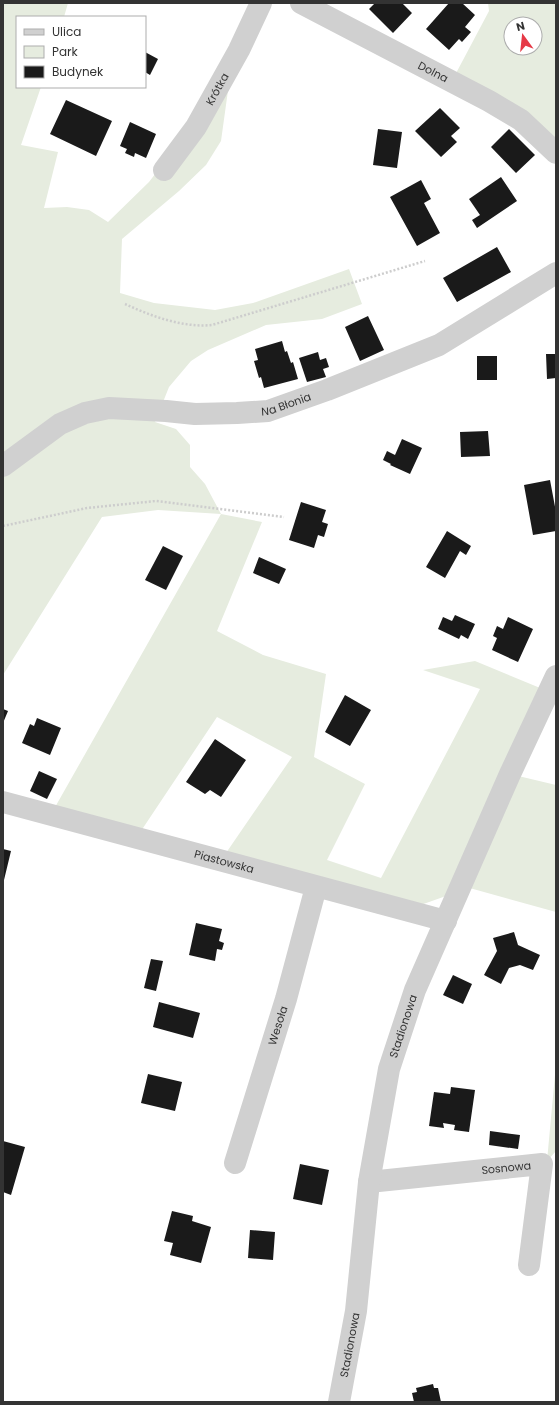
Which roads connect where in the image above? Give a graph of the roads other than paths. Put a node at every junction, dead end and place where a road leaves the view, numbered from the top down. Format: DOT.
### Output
graph roads {
  1 [pos="261,3"];
  2 [pos="301,3"];
  3 [pos="556,153"];
  4 [pos="164,170"];
  5 [pos="556,273"];
  6 [pos="3,466"];
  7 [pos="556,676"];
  8 [pos="3,802"];
  9 [pos="316,887"];
  10 [pos="446,921"];
  11 [pos="235,1163"];
  12 [pos="369,1182"];
  13 [pos="529,1265"];
  14 [pos="339,1402"];
  1 -- 4 [label="street, Krótka"];
  2 -- 3 [label="street, Dolna"];
  5 -- 6 [label="street, Na Błonia"];
  7 -- 10 [label="street, Stadionowa"];
  8 -- 9 [label="street, Piastowska"];
  9 -- 10 [label="street, Piastowska"];
  9 -- 11 [label="street, Wesoła"];
  10 -- 12 [label="street, Stadionowa"];
  12 -- 13 [label="street, Sosnowa"];
  12 -- 14 [label="street, Stadionowa"];
}
